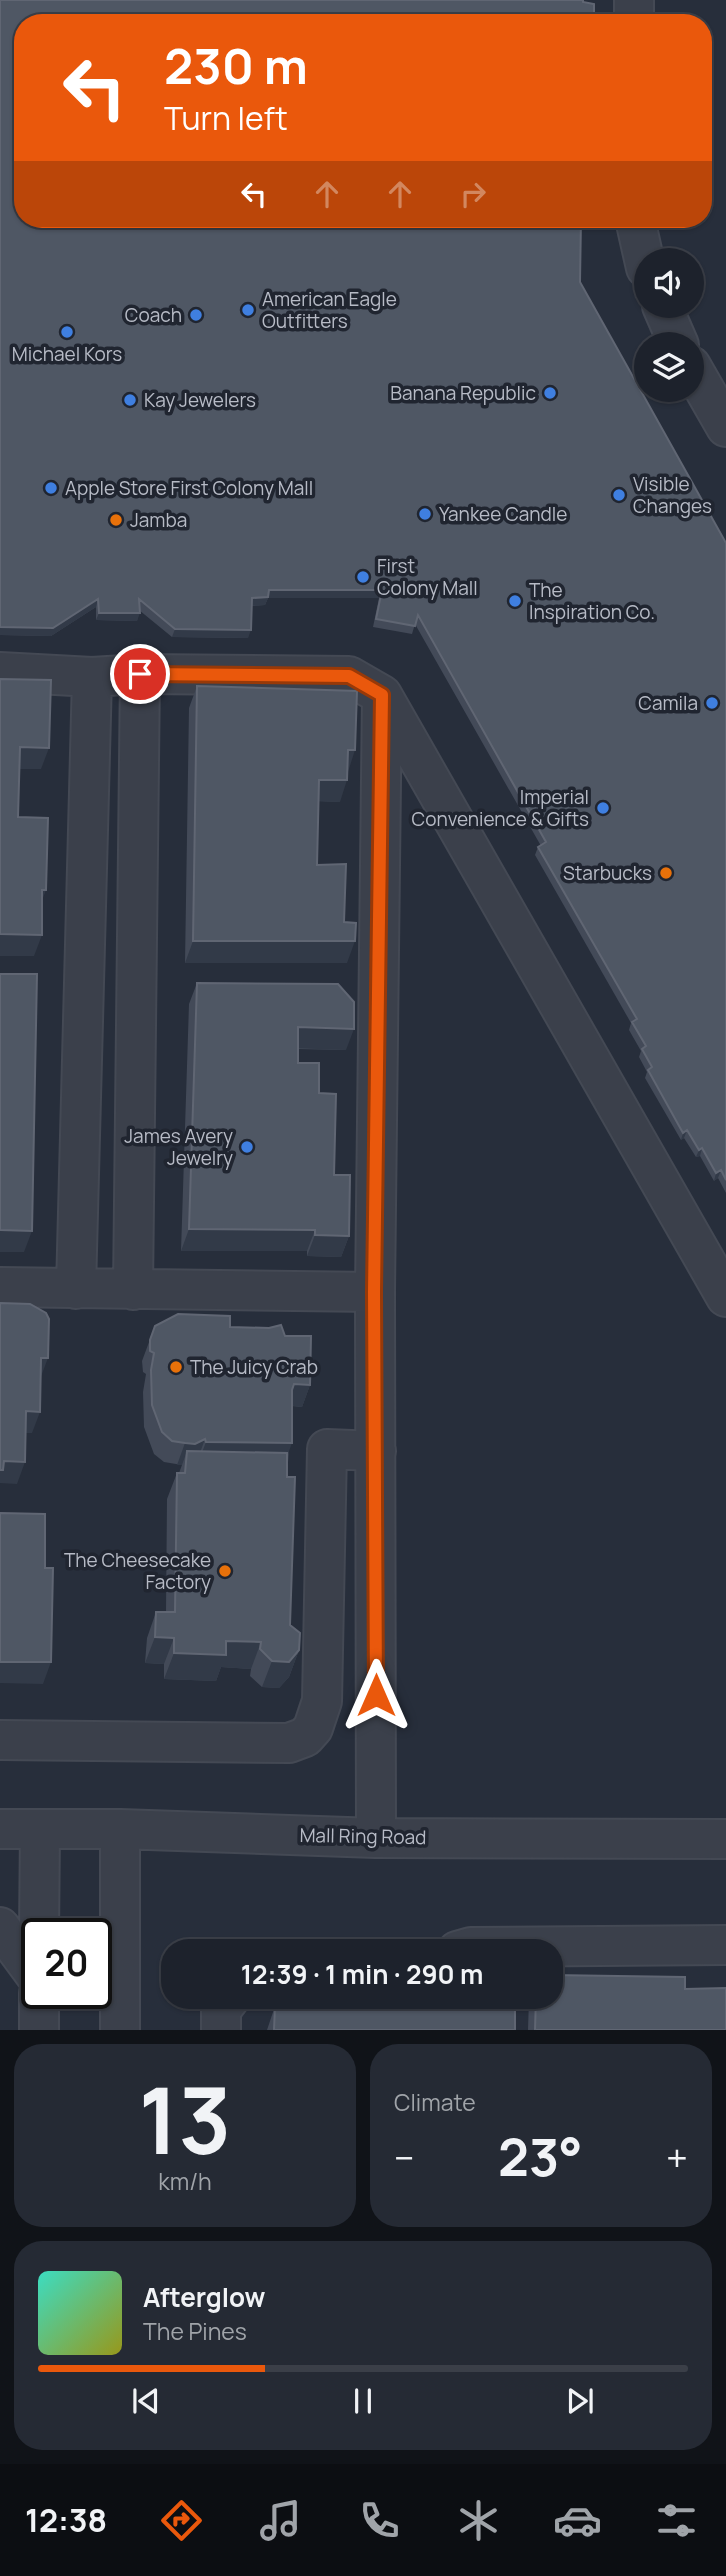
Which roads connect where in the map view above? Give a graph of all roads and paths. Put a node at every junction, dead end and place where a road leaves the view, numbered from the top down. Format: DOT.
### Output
graph roads {
  1 [pos="637,228"];
  2 [pos="642,248"];
  3 [pos="704,389"];
  4 [pos="726,427"];
  5 [pos="0,672"];
  6 [pos="140,674"];
  7 [pos="92,677"];
  8 [pos="382,695"];
  9 [pos="0,1287"];
  10 [pos="76,1289"];
  11 [pos="132,1290"];
  12 [pos="374,1292"];
  13 [pos="726,1297"];
  14 [pos="376,1451"];
  15 [pos="0,1740"];
  16 [pos="0,1829"];
  17 [pos="40,1829"];
  18 [pos="120,1829"];
  19 [pos="376,1838"];
  20 [pos="726,1839"];
  21 [pos="40,1918"];
  22 [pos="0,1927"];
  23 [pos="726,1945"];
  24 [pos="563,1946"];
  25 [pos="21,1955"];
  26 [pos="39,2009"];
  27 [pos="222,2009"];
  28 [pos="39,2030"];
  29 [pos="120,2030"];
  30 [pos="221,2030"];
  1 -- 2 [label="street"];
  3 -- 4 [label="street"];
  5 -- 7 [label="street"];
  6 -- 7 [label="street"];
  6 -- 8 [label="street"];
  6 -- 11 [label="street"];
  7 -- 10 [label="street"];
  8 -- 12 [label="street"];
  8 -- 13 [label="street"];
  9 -- 10 [label="street"];
  10 -- 11 [label="street"];
  11 -- 12 [label="street"];
  12 -- 14 [label="street"];
  14 -- 15 [label="street"];
  14 -- 19 [label="street"];
  16 -- 17 [label="street, Mall Ring Road"];
  17 -- 18 [label="street, Mall Ring Road"];
  17 -- 21 [label="street"];
  18 -- 19 [label="street, Mall Ring Road"];
  18 -- 29 [label="street"];
  19 -- 20 [label="street, Mall Ring Road"];
  22 -- 25 [label="street"];
  23 -- 24 [label="street"];
  26 -- 28 [label="street"];
  27 -- 30 [label="street"];
}
